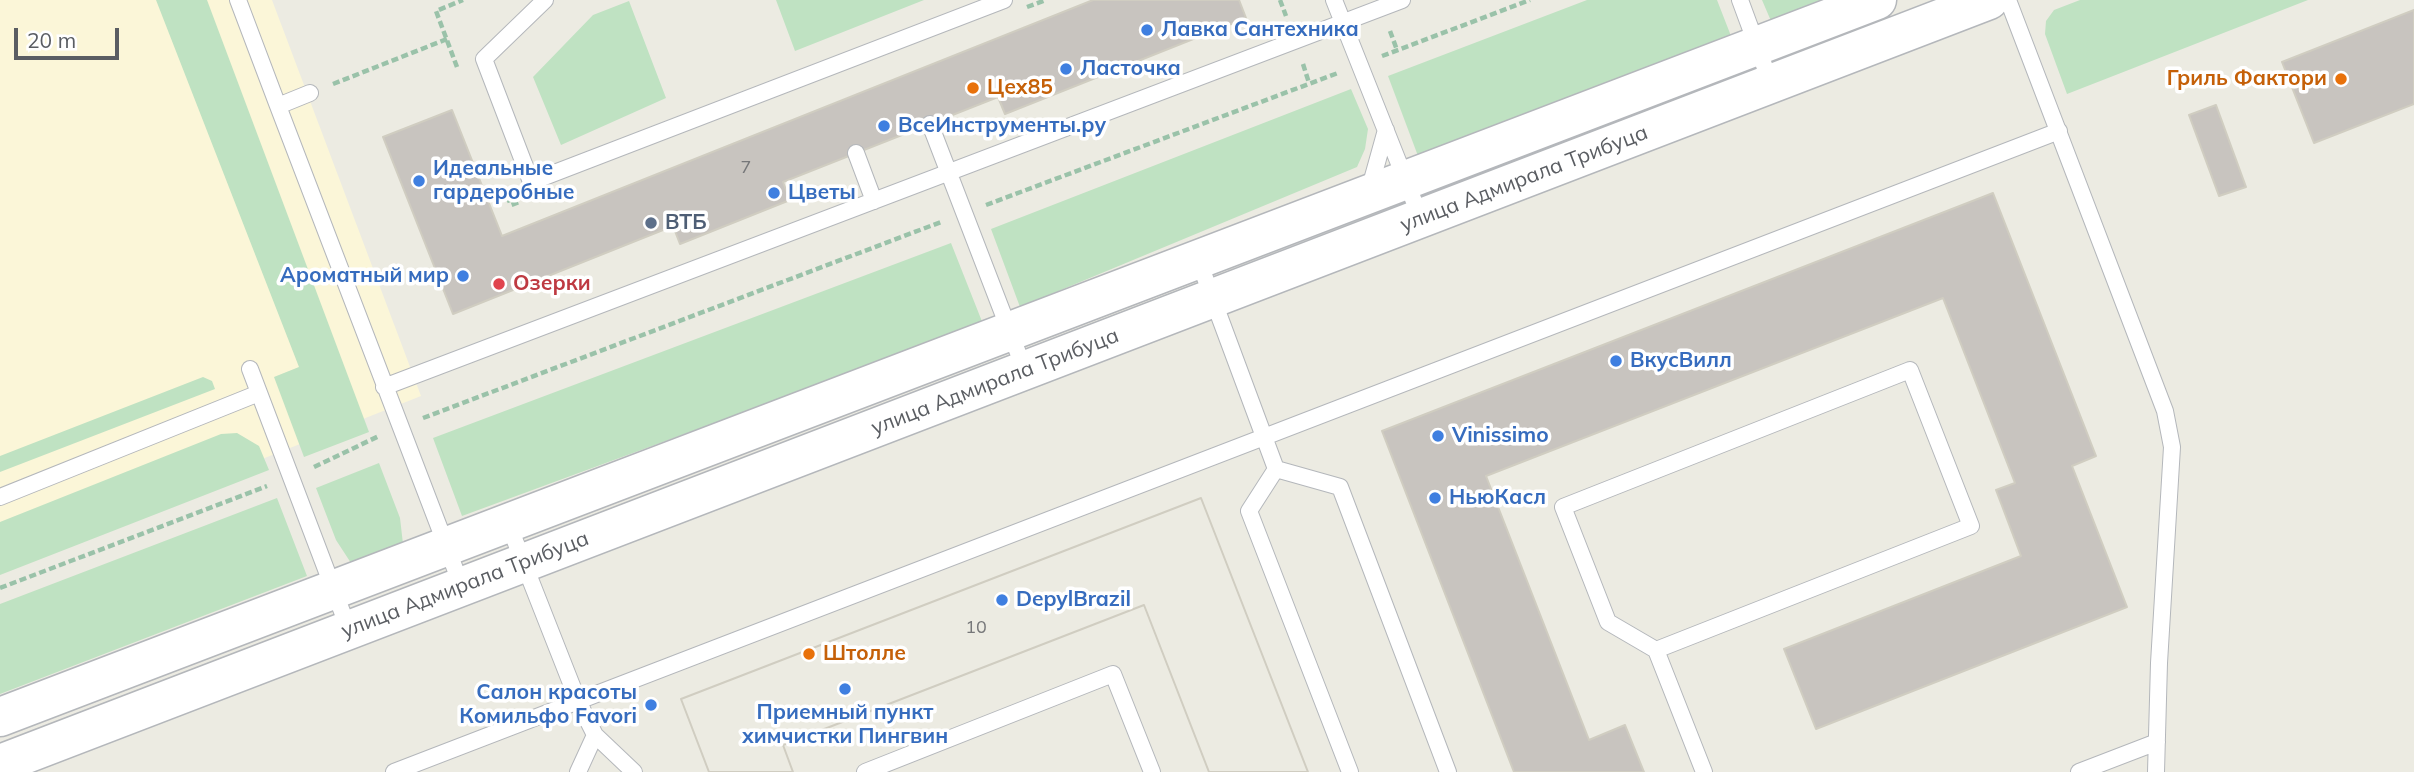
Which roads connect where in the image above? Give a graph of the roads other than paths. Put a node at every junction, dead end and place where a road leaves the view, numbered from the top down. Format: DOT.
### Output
graph roads {
  1 [pos="238,0"];
  2 [pos="545,0"];
  3 [pos="1004,0"];
  4 [pos="1334,0"];
  5 [pos="1402,0"];
  6 [pos="1740,0"];
  7 [pos="1877,0"];
  8 [pos="1989,0"];
  9 [pos="2008,0"];
  10 [pos="1343,22"];
  11 [pos="1757,46"];
  12 [pos="1771,85"];
  13 [pos="310,93"];
  14 [pos="278,106"];
  15 [pos="930,124"];
  16 [pos="1386,130"];
  17 [pos="2059,131"];
  18 [pos="856,153"];
  19 [pos="950,172"];
  20 [pos="1406,180"];
  21 [pos="1368,194"];
  22 [pos="874,201"];
  23 [pos="1421,219"];
  24 [pos="1198,259"];
  25 [pos="1213,298"];
  26 [pos="1010,331"];
  27 [pos="250,369"];
  28 [pos="1025,370"];
  29 [pos="384,387"];
  30 [pos="259,393"];
  31 [pos="1263,437"];
  32 [pos="1276,469"];
  33 [pos="0,497"];
  34 [pos="508,523"];
  35 [pos="447,546"];
  36 [pos="523,564"];
  37 [pos="463,587"];
  38 [pos="334,589"];
  39 [pos="349,630"];
  40 [pos="1656,649"];
  41 [pos="578,701"];
  42 [pos="0,717"];
  43 [pos="595,735"];
  44 [pos="2157,742"];
  45 [pos="0,764"];
  46 [pos="394,772"];
  47 [pos="578,772"];
  48 [pos="634,772"];
  49 [pos="865,772"];
  50 [pos="1152,772"];
  51 [pos="1350,772"];
  52 [pos="1448,772"];
  53 [pos="1704,772"];
  54 [pos="2079,772"];
  55 [pos="2156,772"];
  1 -- 14 [label="lane"];
  2 -- 3 [label="lane"];
  4 -- 10 [label="lane"];
  5 -- 10 [label="lane"];
  6 -- 11 [label="lane"];
  7 -- 11 [label="street, улица Адмирала Трибуца"];
  8 -- 12 [label="street, улица Адмирала Трибуца"];
  9 -- 17 [label="lane"];
  10 -- 16 [label="lane"];
  10 -- 19 [label="lane"];
  11 -- 12 [label="lane"];
  11 -- 20 [label="street, улица Адмирала Трибуца"];
  12 -- 23 [label="street, улица Адмирала Трибуца"];
  13 -- 14 [label="lane"];
  14 -- 29 [label="lane"];
  15 -- 19 [label="lane"];
  16 -- 20 [label="lane"];
  16 -- 21 [label="lane"];
  17 -- 31 [label="lane"];
  17 -- 44 [label="lane"];
  18 -- 22 [label="lane"];
  19 -- 22 [label="lane"];
  19 -- 26 [label="lane"];
  20 -- 21 [label="street, улица Адмирала Трибуца"];
  20 -- 23 [label="lane"];
  21 -- 24 [label="street, улица Адмирала Трибуца"];
  22 -- 29 [label="lane"];
  23 -- 25 [label="street, улица Адмирала Трибуца"];
  24 -- 25 [label="lane"];
  24 -- 26 [label="street, улица Адмирала Трибуца"];
  25 -- 28 [label="street, улица Адмирала Трибуца"];
  25 -- 31 [label="lane"];
  26 -- 28 [label="lane"];
  26 -- 34 [label="street, улица Адмирала Трибуца"];
  27 -- 30 [label="lane"];
  28 -- 36 [label="street, улица Адмирала Трибуца"];
  29 -- 35 [label="lane"];
  30 -- 33 [label="lane"];
  30 -- 38 [label="lane"];
  31 -- 32 [label="lane"];
  31 -- 41 [label="lane"];
  32 -- 51 [label="lane"];
  32 -- 52 [label="lane"];
  34 -- 35 [label="street, улица Адмирала Трибуца"];
  34 -- 36 [label="lane"];
  35 -- 37 [label="lane"];
  35 -- 38 [label="street, улица Адмирала Трибуца"];
  36 -- 37 [label="street, улица Адмирала Трибуца"];
  36 -- 41 [label="lane"];
  37 -- 39 [label="street, улица Адмирала Трибуца"];
  38 -- 39 [label="lane"];
  38 -- 42 [label="street, улица Адмирала Трибуца"];
  39 -- 45 [label="street, улица Адмирала Трибуца"];
  40 -- 40 [label="lane"];
  40 -- 53 [label="lane"];
  41 -- 43 [label="lane"];
  41 -- 46 [label="lane"];
  43 -- 47 [label="lane"];
  43 -- 48 [label="lane"];
  44 -- 54 [label="lane"];
  44 -- 55 [label="lane"];
  49 -- 50 [label="lane"];
}
